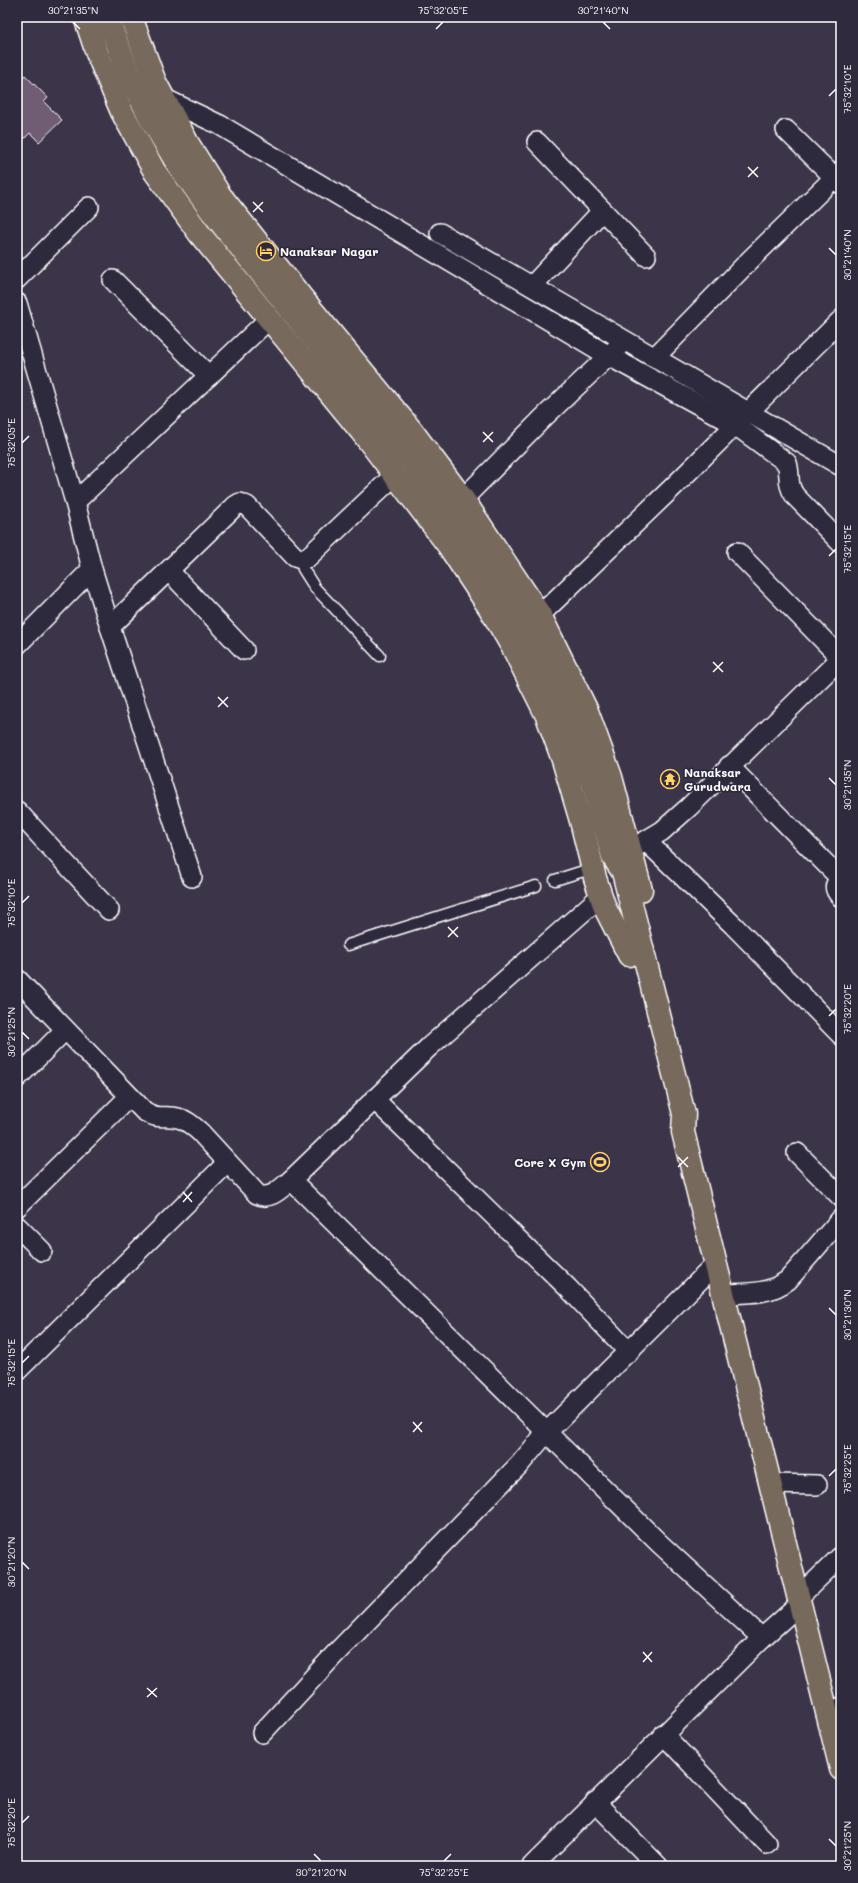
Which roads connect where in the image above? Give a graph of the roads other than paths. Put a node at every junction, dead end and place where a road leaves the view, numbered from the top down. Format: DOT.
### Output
graph roads {
  1 [pos="85,17"];
  2 [pos="107,17"];
  3 [pos="130,17"];
  4 [pos="163,98"];
  5 [pos="786,130"];
  6 [pos="537,142"];
  7 [pos="839,177"];
  8 [pos="88,207"];
  9 [pos="602,211"];
  10 [pos="646,256"];
  11 [pos="444,258"];
  12 [pos="17,279"];
  13 [pos="113,280"];
  14 [pos="532,286"];
  15 [pos="17,303"];
  16 [pos="269,319"];
  17 [pos="841,320"];
  18 [pos="625,340"];
  19 [pos="23,344"];
  20 [pos="609,356"];
  21 [pos="655,357"];
  22 [pos="209,376"];
  23 [pos="748,411"];
  24 [pos="734,424"];
  25 [pos="841,466"];
  26 [pos="395,475"];
  27 [pos="463,499"];
  28 [pos="75,502"];
  29 [pos="841,543"];
  30 [pos="737,552"];
  31 [pos="301,559"];
  32 [pos="92,569"];
  33 [pos="169,571"];
  34 [pos="540,615"];
  35 [pos="110,627"];
  36 [pos="17,645"];
  37 [pos="244,650"];
  38 [pos="380,656"];
  39 [pos="841,658"];
  40 [pos="729,766"];
  41 [pos="17,811"];
  42 [pos="631,849"];
  43 [pos="592,868"];
  44 [pos="192,877"];
  45 [pos="840,877"];
  46 [pos="555,880"];
  47 [pos="536,886"];
  48 [pos="601,896"];
  49 [pos="841,897"];
  50 [pos="109,910"];
  51 [pos="348,945"];
  52 [pos="636,953"];
  53 [pos="17,979"];
  54 [pos="66,1030"];
  55 [pos="841,1035"];
  56 [pos="17,1078"];
  57 [pos="129,1097"];
  58 [pos="374,1099"];
  59 [pos="797,1153"];
  60 [pos="228,1163"];
  61 [pos="291,1180"];
  62 [pos="841,1197"];
  63 [pos="17,1207"];
  64 [pos="841,1219"];
  65 [pos="17,1226"];
  66 [pos="42,1251"];
  67 [pos="716,1264"];
  68 [pos="723,1294"];
  69 [pos="629,1352"];
  70 [pos="17,1371"];
  71 [pos="546,1433"];
  72 [pos="771,1484"];
  73 [pos="817,1485"];
  74 [pos="841,1556"];
  75 [pos="799,1600"];
  76 [pos="762,1638"];
  77 [pos="835,1712"];
  78 [pos="262,1732"];
  79 [pos="663,1734"];
  80 [pos="841,1769"];
  81 [pos="595,1802"];
  82 [pos="767,1844"];
  83 [pos="532,1866"];
  84 [pos="658,1866"];
  1 -- 16 [label="main road"];
  2 -- 42 [label="main road"];
  3 -- 4 [label="main road"];
  4 -- 11 [label="street"];
  4 -- 27 [label="main road"];
  5 -- 7 [label="street"];
  6 -- 9 [label="street"];
  7 -- 21 [label="street"];
  8 -- 12 [label="street"];
  9 -- 10 [label="street"];
  9 -- 14 [label="street"];
  11 -- 14 [label="street"];
  11 -- 20 [label="street"];
  13 -- 22 [label="street"];
  14 -- 18 [label="street"];
  15 -- 19 [label="street"];
  16 -- 22 [label="street"];
  16 -- 26 [label="main road"];
  17 -- 23 [label="street"];
  18 -- 20 [label="street"];
  18 -- 21 [label="street"];
  19 -- 28 [label="street"];
  20 -- 24 [label="street"];
  20 -- 27 [label="street"];
  21 -- 23 [label="street"];
  22 -- 28 [label="street"];
  23 -- 24 [label="street"];
  23 -- 25 [label="street"];
  24 -- 29 [label="street"];
  24 -- 34 [label="street"];
  26 -- 31 [label="street"];
  26 -- 43 [label="main road"];
  27 -- 34 [label="main road"];
  28 -- 32 [label="street"];
  30 -- 39 [label="street"];
  31 -- 33 [label="street"];
  31 -- 38 [label="lane"];
  32 -- 35 [label="street"];
  32 -- 36 [label="street"];
  33 -- 35 [label="street"];
  33 -- 37 [label="street"];
  34 -- 42 [label="main road"];
  35 -- 44 [label="street"];
  39 -- 40 [label="street"];
  40 -- 42 [label="street"];
  40 -- 45 [label="street"];
  41 -- 50 [label="street"];
  42 -- 52 [label="main road"];
  42 -- 55 [label="street"];
  43 -- 46 [label="lane"];
  43 -- 48 [label="main road"];
  45 -- 49 [label="street"];
  47 -- 51 [label="lane"];
  48 -- 52 [label="main road"];
  48 -- 58 [label="street"];
  52 -- 67 [label="main road"];
  53 -- 54 [label="street"];
  54 -- 56 [label="street"];
  54 -- 57 [label="street"];
  57 -- 60 [label="street"];
  57 -- 63 [label="street"];
  58 -- 61 [label="street"];
  58 -- 69 [label="street"];
  59 -- 62 [label="street"];
  60 -- 61 [label="street"];
  60 -- 70 [label="street"];
  61 -- 71 [label="street"];
  64 -- 68 [label="street"];
  65 -- 66 [label="street"];
  67 -- 68 [label="main road"];
  67 -- 69 [label="street"];
  68 -- 72 [label="main road"];
  69 -- 71 [label="street"];
  71 -- 76 [label="street"];
  71 -- 78 [label="street"];
  72 -- 73 [label="street"];
  72 -- 75 [label="main road"];
  74 -- 75 [label="street"];
  75 -- 76 [label="street"];
  75 -- 77 [label="main road"];
  76 -- 79 [label="street"];
  77 -- 80 [label="main road"];
  79 -- 81 [label="street"];
  79 -- 82 [label="street"];
  81 -- 83 [label="street"];
  81 -- 84 [label="street"];
}
